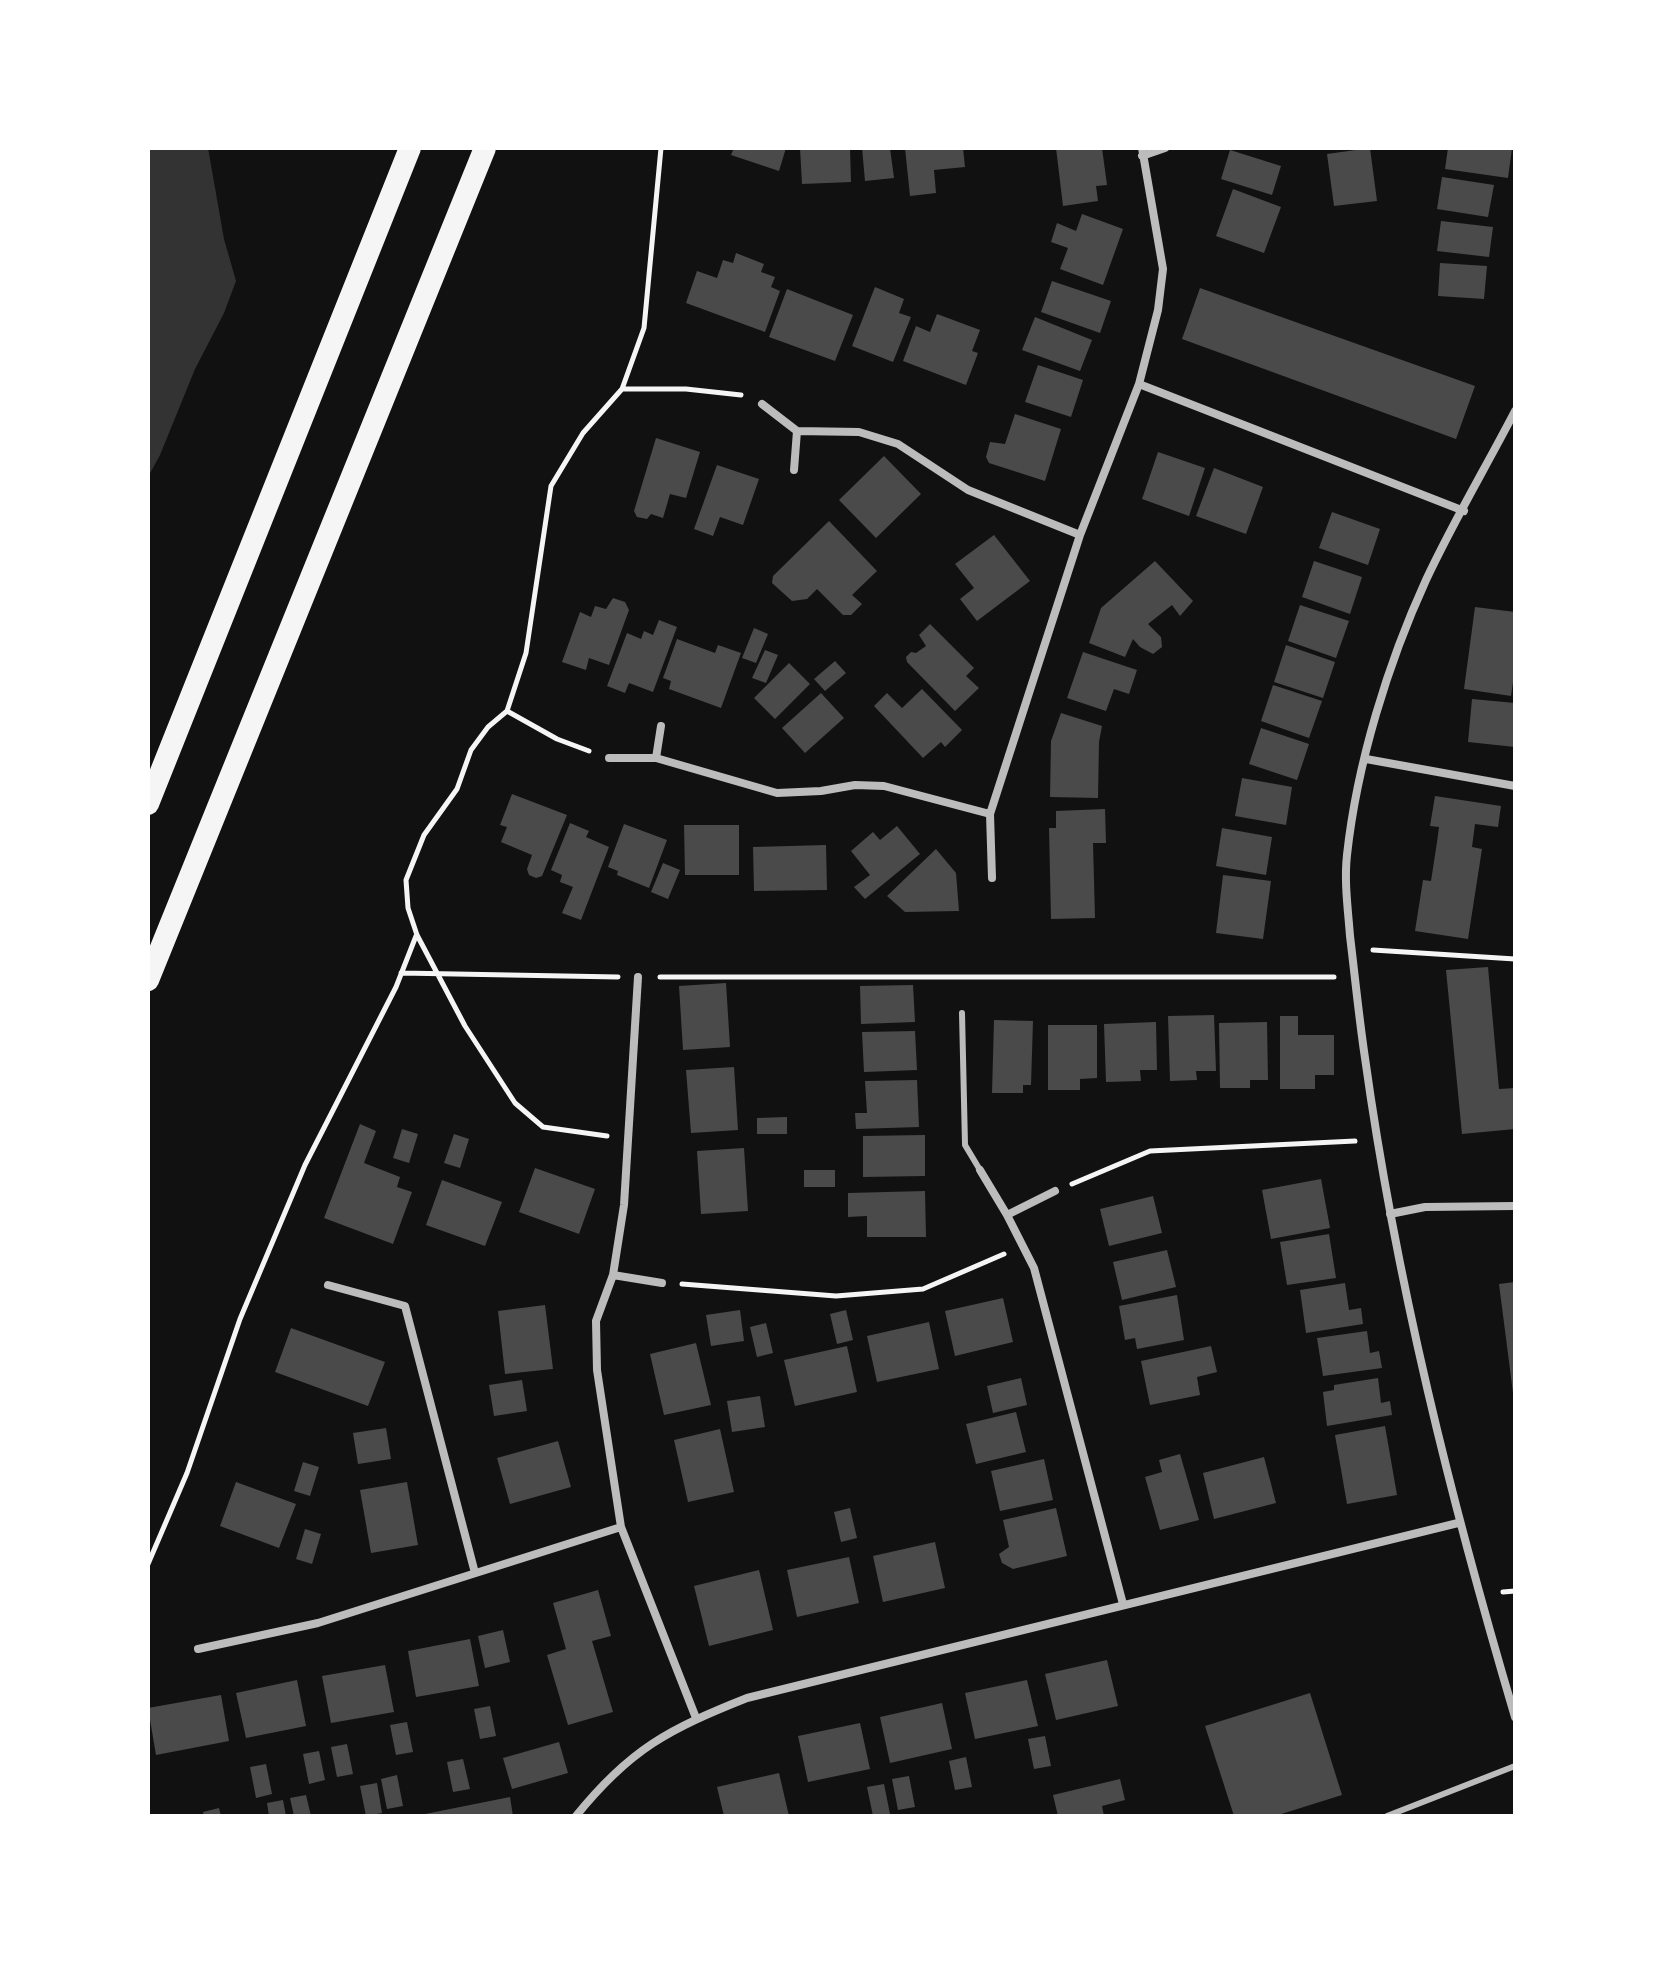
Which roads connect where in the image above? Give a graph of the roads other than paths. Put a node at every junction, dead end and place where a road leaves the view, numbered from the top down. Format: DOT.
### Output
graph roads {
  1 [pos="410,148"];
  2 [pos="485,148"];
  3 [pos="1165,148"];
  4 [pos="1142,152"];
  5 [pos="1139,384"];
  6 [pos="762,404"];
  7 [pos="1515,411"];
  8 [pos="797,431"];
  9 [pos="794,470"];
  10 [pos="1464,511"];
  11 [pos="1080,535"];
  12 [pos="661,726"];
  13 [pos="609,758"];
  14 [pos="656,758"];
  15 [pos="1366,759"];
  16 [pos="1515,786"];
  17 [pos="148,804"];
  18 [pos="990,814"];
  19 [pos="992,878"];
  20 [pos="638,977"];
  21 [pos="148,980"];
  22 [pos="962,1013"];
  23 [pos="980,1170"];
  24 [pos="1055,1191"];
  25 [pos="1515,1206"];
  26 [pos="1390,1214"];
  27 [pos="1007,1215"];
  28 [pos="613,1275"];
  29 [pos="662,1283"];
  30 [pos="328,1285"];
  31 [pos="1458,1523"];
  32 [pos="621,1527"];
  33 [pos="475,1573"];
  34 [pos="1123,1604"];
  35 [pos="198,1649"];
  36 [pos="1515,1717"];
  37 [pos="696,1718"];
  38 [pos="1515,1766"];
  39 [pos="576,1816"];
  40 [pos="1387,1816"];
  1 -- 17 [label="highway"];
  2 -- 21 [label="highway"];
  3 -- 4 [label="street"];
  4 -- 5 [label="street"];
  5 -- 10 [label="street"];
  5 -- 11 [label="street"];
  6 -- 8 [label="street"];
  7 -- 10 [label="street"];
  8 -- 9 [label="street"];
  8 -- 11 [label="street"];
  10 -- 15 [label="street"];
  11 -- 18 [label="street"];
  12 -- 14 [label="street"];
  13 -- 14 [label="street"];
  14 -- 18 [label="street"];
  15 -- 16 [label="street"];
  15 -- 26 [label="street"];
  18 -- 19 [label="street"];
  20 -- 28 [label="street"];
  22 -- 23 [label="lane"];
  23 -- 27 [label="street"];
  24 -- 27 [label="street"];
  25 -- 26 [label="street"];
  26 -- 31 [label="street"];
  27 -- 34 [label="street"];
  28 -- 29 [label="street"];
  28 -- 32 [label="street"];
  30 -- 33 [label="street"];
  31 -- 34 [label="street"];
  31 -- 36 [label="street"];
  32 -- 33 [label="street"];
  32 -- 37 [label="street"];
  33 -- 35 [label="street"];
  34 -- 37 [label="street"];
  37 -- 39 [label="street"];
  38 -- 40 [label="lane"];
}
